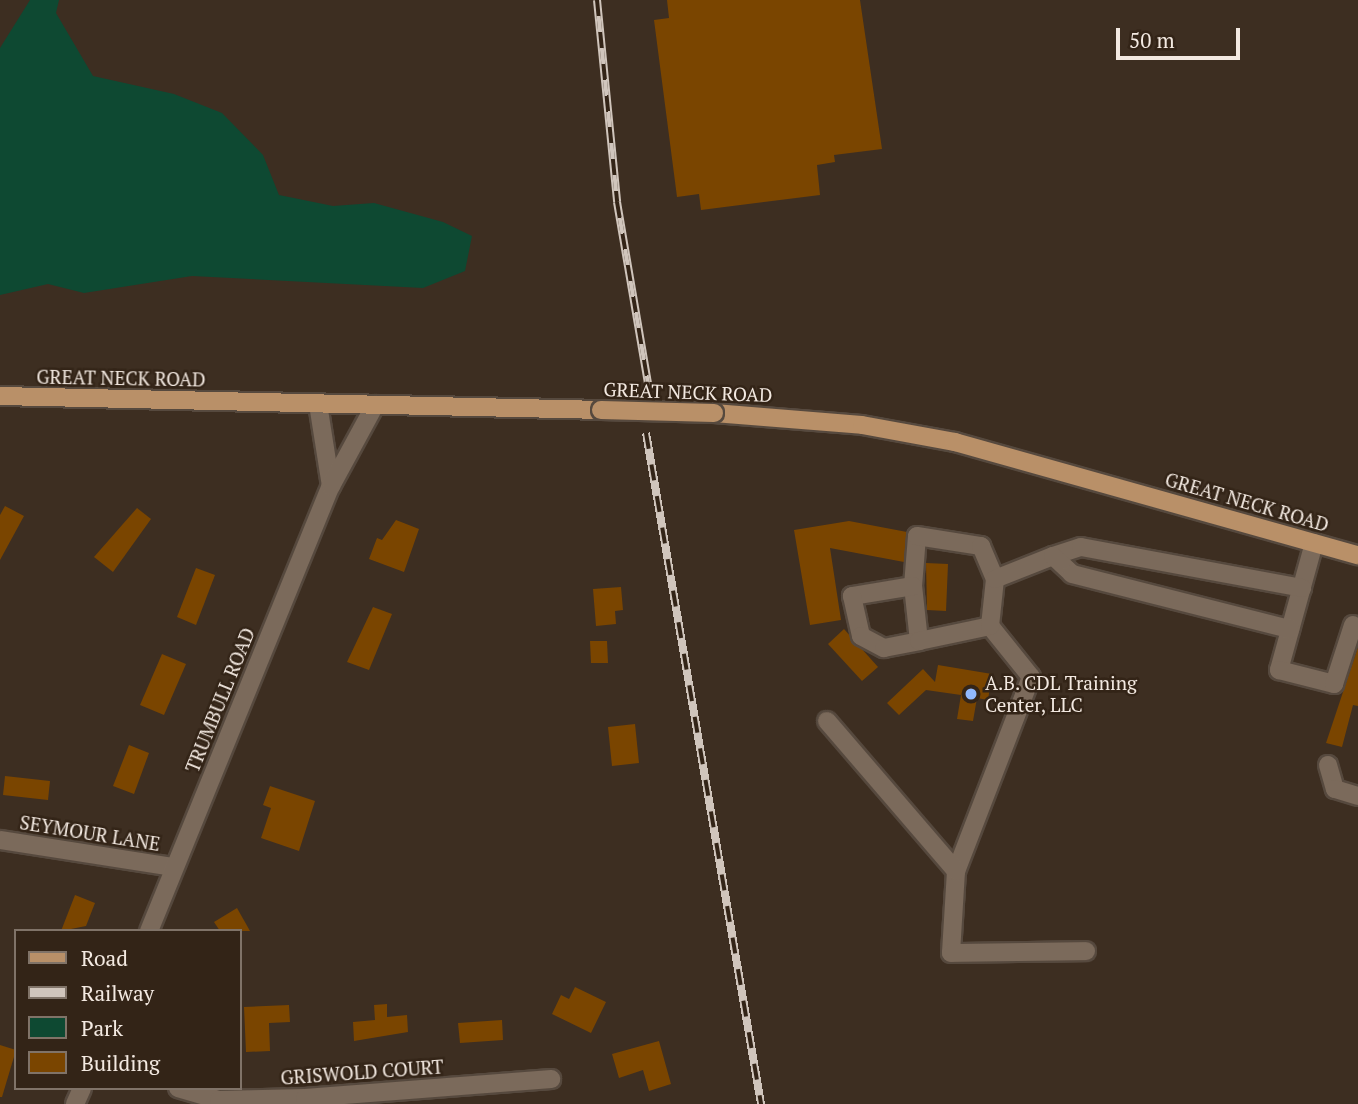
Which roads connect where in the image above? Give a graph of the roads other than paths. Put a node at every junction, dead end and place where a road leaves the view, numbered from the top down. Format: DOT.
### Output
graph roads {
  1 [pos="0,396"];
  2 [pos="318,404"];
  3 [pos="375,405"];
  4 [pos="331,485"];
  5 [pos="1314,543"];
  6 [pos="1358,555"];
  7 [pos="1053,556"];
  8 [pos="995,579"];
  9 [pos="913,586"];
  10 [pos="1302,588"];
  11 [pos="1356,622"];
  12 [pos="990,626"];
  13 [pos="1290,629"];
  14 [pos="919,641"];
  15 [pos="827,721"];
  16 [pos="1328,765"];
  17 [pos="1358,796"];
  18 [pos="0,840"];
  19 [pos="173,867"];
  20 [pos="956,871"];
  21 [pos="150,929"];
  22 [pos="1086,951"];
  23 [pos="551,1079"];
  24 [pos="185,1090"];
  25 [pos="306,1101"];
  1 -- 2 [label="main road, GREAT NECK ROAD"];
  2 -- 3 [label="main road, GREAT NECK ROAD"];
  2 -- 4 [label="street"];
  3 -- 4 [label="street, TRUMBULL ROAD"];
  3 -- 5 [label="main road, GREAT NECK ROAD, bridge"];
  4 -- 19 [label="street, TRUMBULL ROAD"];
  5 -- 6 [label="main road, GREAT NECK ROAD"];
  5 -- 10 [label="street"];
  7 -- 8 [label="street"];
  7 -- 10 [label="street"];
  7 -- 13 [label="street"];
  8 -- 9 [label="street"];
  8 -- 12 [label="street"];
  9 -- 14 [label="street"];
  9 -- 14 [label="street"];
  10 -- 13 [label="street"];
  11 -- 13 [label="street"];
  12 -- 14 [label="street"];
  12 -- 20 [label="street"];
  15 -- 20 [label="street"];
  16 -- 17 [label="street"];
  18 -- 19 [label="street, SEYMOUR LANE"];
  19 -- 21 [label="street, TRUMBULL ROAD"];
  20 -- 22 [label="street"];
  23 -- 25 [label="street, GRISWOLD COURT"];
  24 -- 25 [label="street, GRISWOLD COURT"];
}
